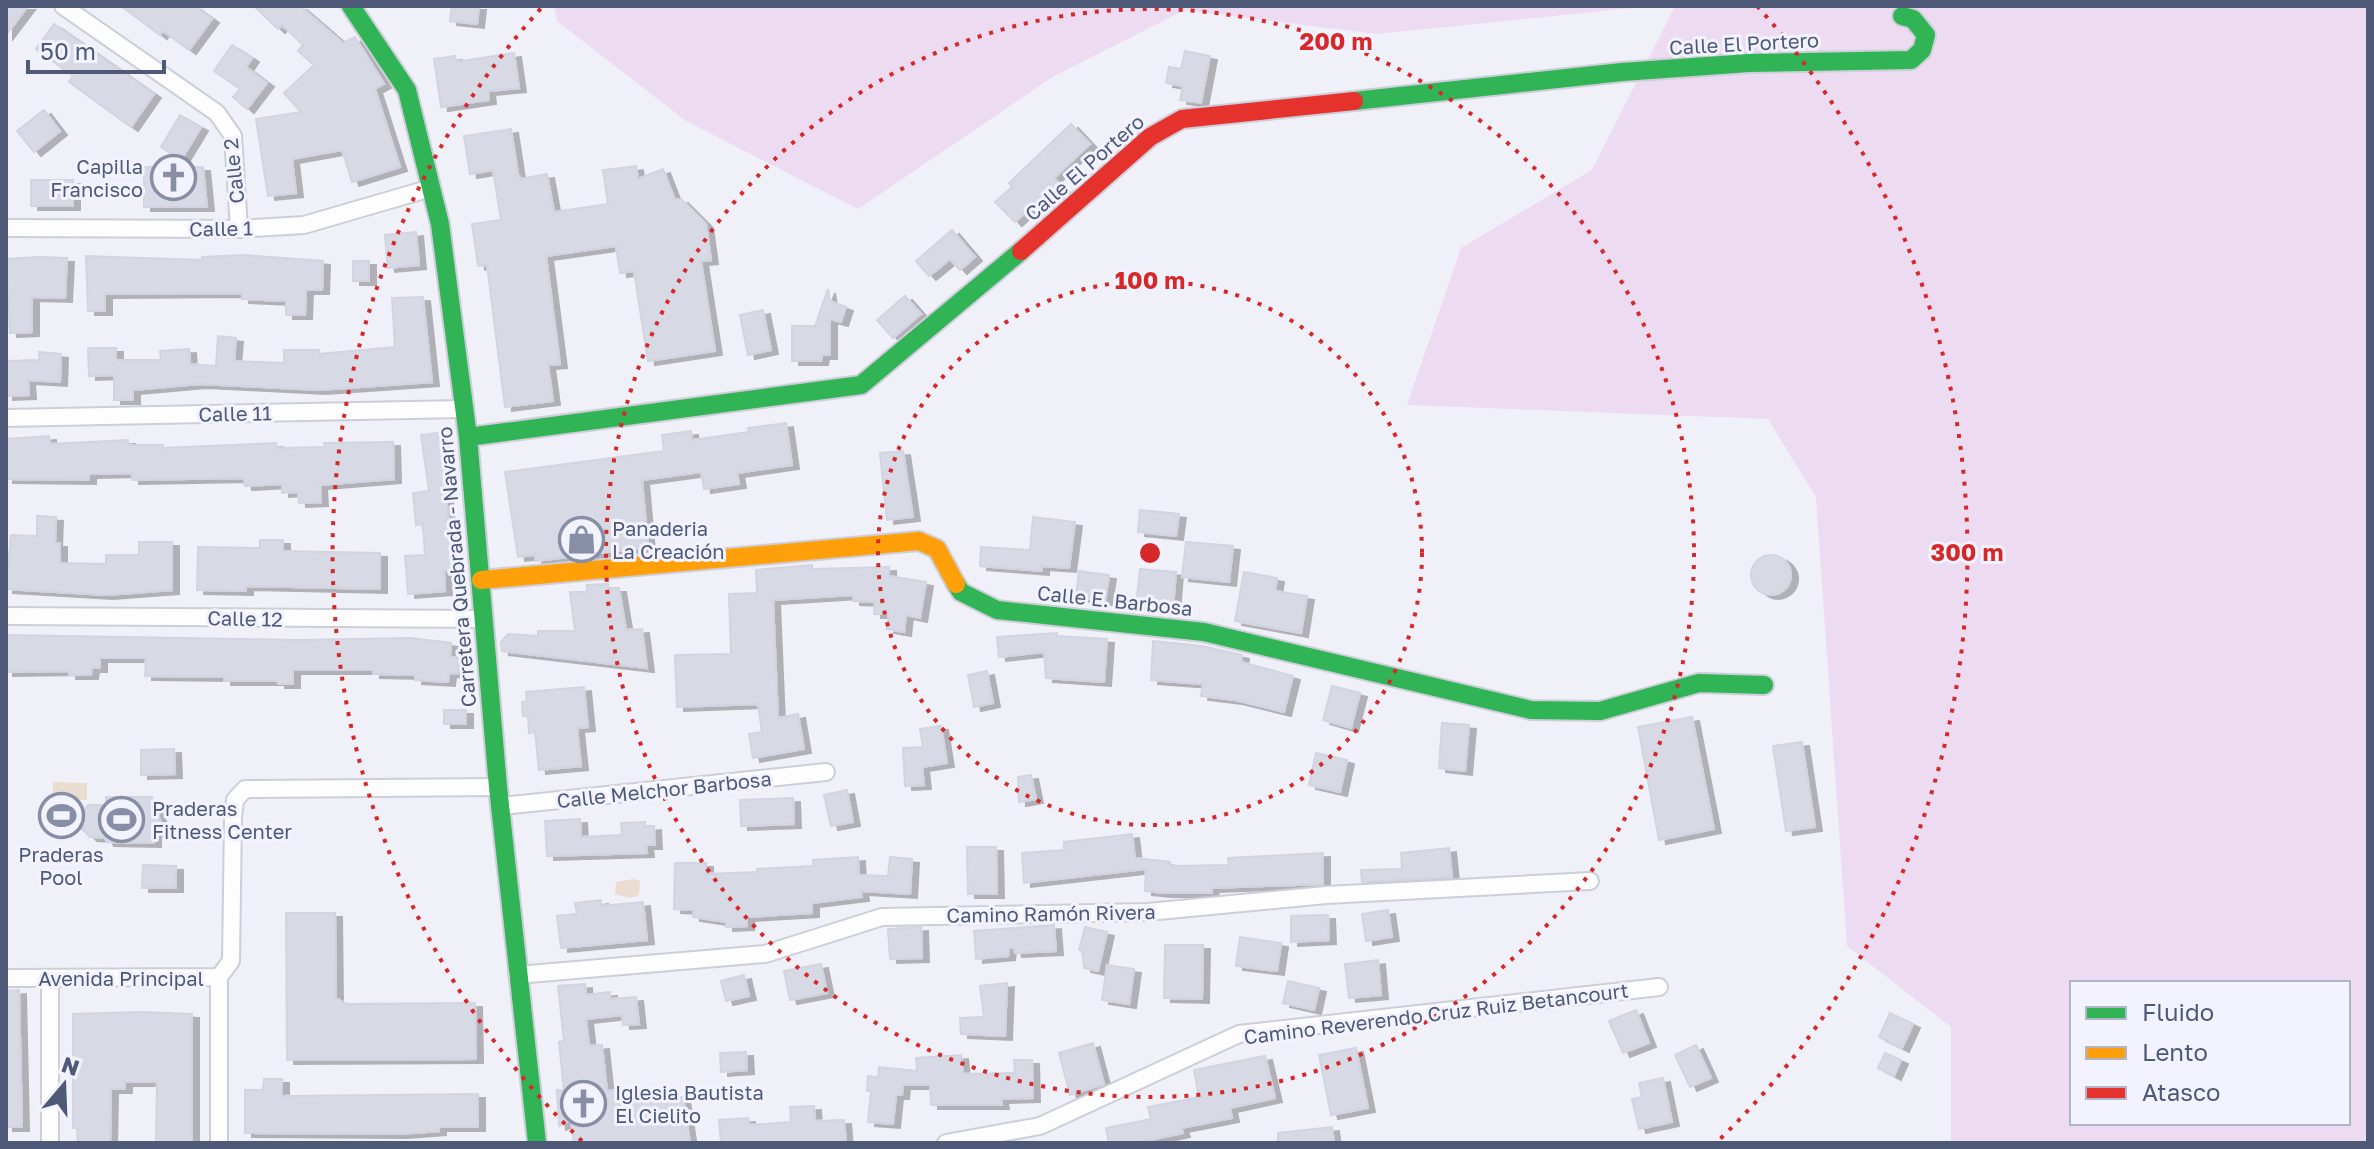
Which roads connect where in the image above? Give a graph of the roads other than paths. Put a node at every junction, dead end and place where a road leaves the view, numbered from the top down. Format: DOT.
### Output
graph roads {
  1 [pos="63,6"];
  2 [pos="351,6"];
  3 [pos="1902,16"];
  4 [pos="431,188"];
  5 [pos="6,228"];
  6 [pos="239,229"];
  7 [pos="463,409"];
  8 [pos="6,418"];
  9 [pos="468,437"];
  10 [pos="481,580"];
  11 [pos="6,616"];
  12 [pos="484,619"];
  13 [pos="1764,685"];
  14 [pos="826,772"];
  15 [pos="498,787"];
  16 [pos="502,806"];
  17 [pos="1590,881"];
  18 [pos="517,975"];
  19 [pos="219,977"];
  20 [pos="6,978"];
  21 [pos="50,978"];
  22 [pos="1659,987"];
  23 [pos="50,1143"];
  24 [pos="219,1143"];
  25 [pos="537,1143"];
  26 [pos="946,1143"];
  1 -- 6 [label="street, Calle 2"];
  2 -- 4 [label="street, Carretera Quebrada - Navarro"];
  3 -- 9 [label="street, Calle El Portero"];
  4 -- 6 [label="street, Calle 1"];
  4 -- 7 [label="street, Carretera Quebrada - Navarro"];
  5 -- 6 [label="street, Calle 1"];
  7 -- 8 [label="street, Calle 11"];
  7 -- 9 [label="street, Carretera Quebrada - Navarro"];
  9 -- 10 [label="street, Carretera Quebrada - Navarro"];
  10 -- 12 [label="street, Carretera Quebrada - Navarro"];
  10 -- 13 [label="street, Calle E. Barbosa"];
  11 -- 12 [label="street, Calle 12"];
  12 -- 15 [label="street, Carretera Quebrada - Navarro"];
  14 -- 16 [label="street, Calle Melchor Barbosa"];
  15 -- 16 [label="street, Carretera Quebrada - Navarro"];
  15 -- 19 [label="street, Avenida Principal"];
  16 -- 18 [label="street, Carretera Quebrada - Navarro"];
  17 -- 18 [label="street, Camino Ramón Rivera"];
  18 -- 25 [label="street, Carretera Quebrada - Navarro"];
  19 -- 21 [label="street, Avenida Principal"];
  19 -- 24 [label="street"];
  20 -- 21 [label="street, Avenida Principal"];
  21 -- 23 [label="street"];
  22 -- 26 [label="street, Camino Reverendo Cruz Ruiz Betancourt"];
}
